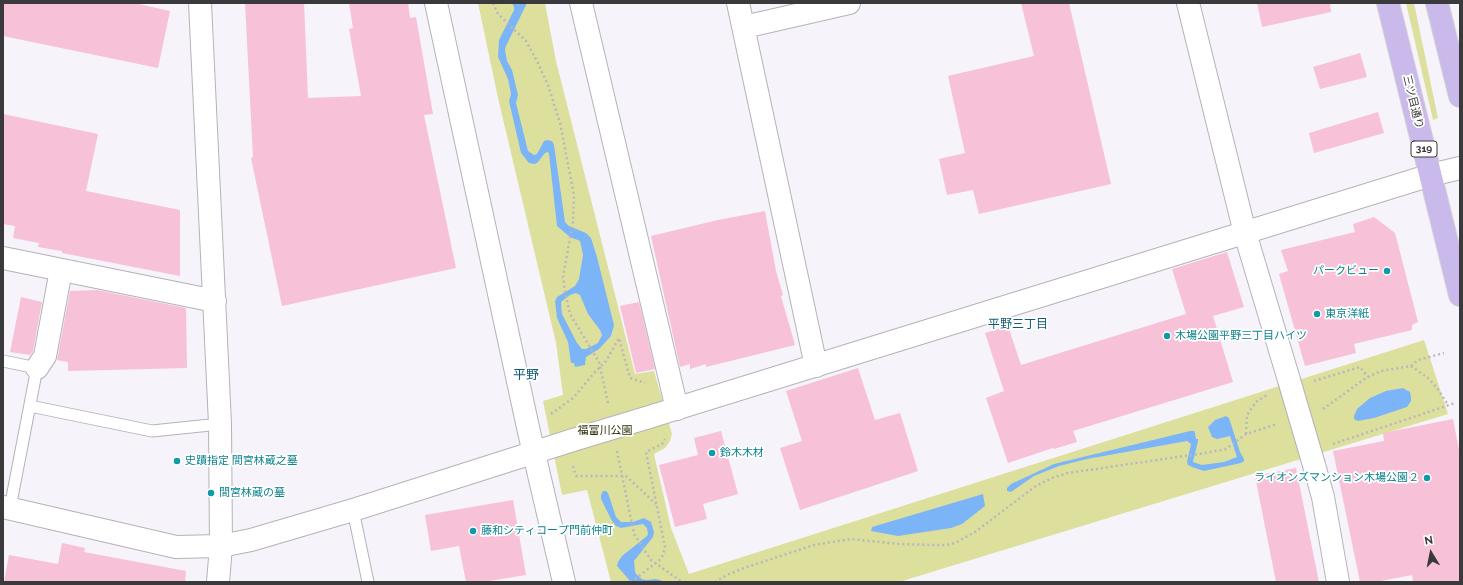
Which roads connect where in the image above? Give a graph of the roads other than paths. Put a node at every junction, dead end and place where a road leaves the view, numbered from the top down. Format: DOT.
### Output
graph roads {
  1 [pos="200,3"];
  2 [pos="436,3"];
  3 [pos="581,3"];
  4 [pos="738,3"];
  5 [pos="849,3"];
  6 [pos="1188,3"];
  7 [pos="1388,3"];
  8 [pos="1437,3"];
  9 [pos="744,27"];
  10 [pos="1460,96"];
  11 [pos="1460,168"];
  12 [pos="1431,175"];
  13 [pos="1245,233"];
  14 [pos="3,258"];
  15 [pos="61,270"];
  16 [pos="1460,295"];
  17 [pos="215,301"];
  18 [pos="3,361"];
  19 [pos="816,366"];
  20 [pos="37,368"];
  21 [pos="30,406"];
  22 [pos="677,409"];
  23 [pos="220,424"];
  24 [pos="534,452"];
  25 [pos="6,507"];
  26 [pos="353,510"];
  27 [pos="221,546"];
  28 [pos="218,582"];
  29 [pos="368,582"];
  30 [pos="564,582"];
  31 [pos="1338,582"];
  1 -- 17 [label="street"];
  2 -- 24 [label="street"];
  3 -- 22 [label="street"];
  4 -- 9 [label="street"];
  5 -- 9 [label="street"];
  6 -- 13 [label="street"];
  7 -- 12 [label="main road, 三ツ目通り / 319"];
  8 -- 10 [label="main road"];
  9 -- 19 [label="street"];
  11 -- 12 [label="street"];
  12 -- 13 [label="street"];
  12 -- 16 [label="main road, 三ツ目通り / 319"];
  13 -- 19 [label="street"];
  13 -- 31 [label="street, bridge"];
  14 -- 15 [label="street"];
  15 -- 17 [label="street"];
  15 -- 20 [label="street"];
  17 -- 23 [label="street"];
  18 -- 20 [label="lane"];
  19 -- 22 [label="street"];
  20 -- 21 [label="lane"];
  21 -- 23 [label="lane"];
  21 -- 25 [label="lane"];
  22 -- 24 [label="street, bridge"];
  23 -- 27 [label="street"];
  24 -- 26 [label="street"];
  24 -- 30 [label="street"];
  25 -- 27 [label="street"];
  26 -- 27 [label="street"];
  26 -- 29 [label="lane"];
  27 -- 28 [label="street"];
}
